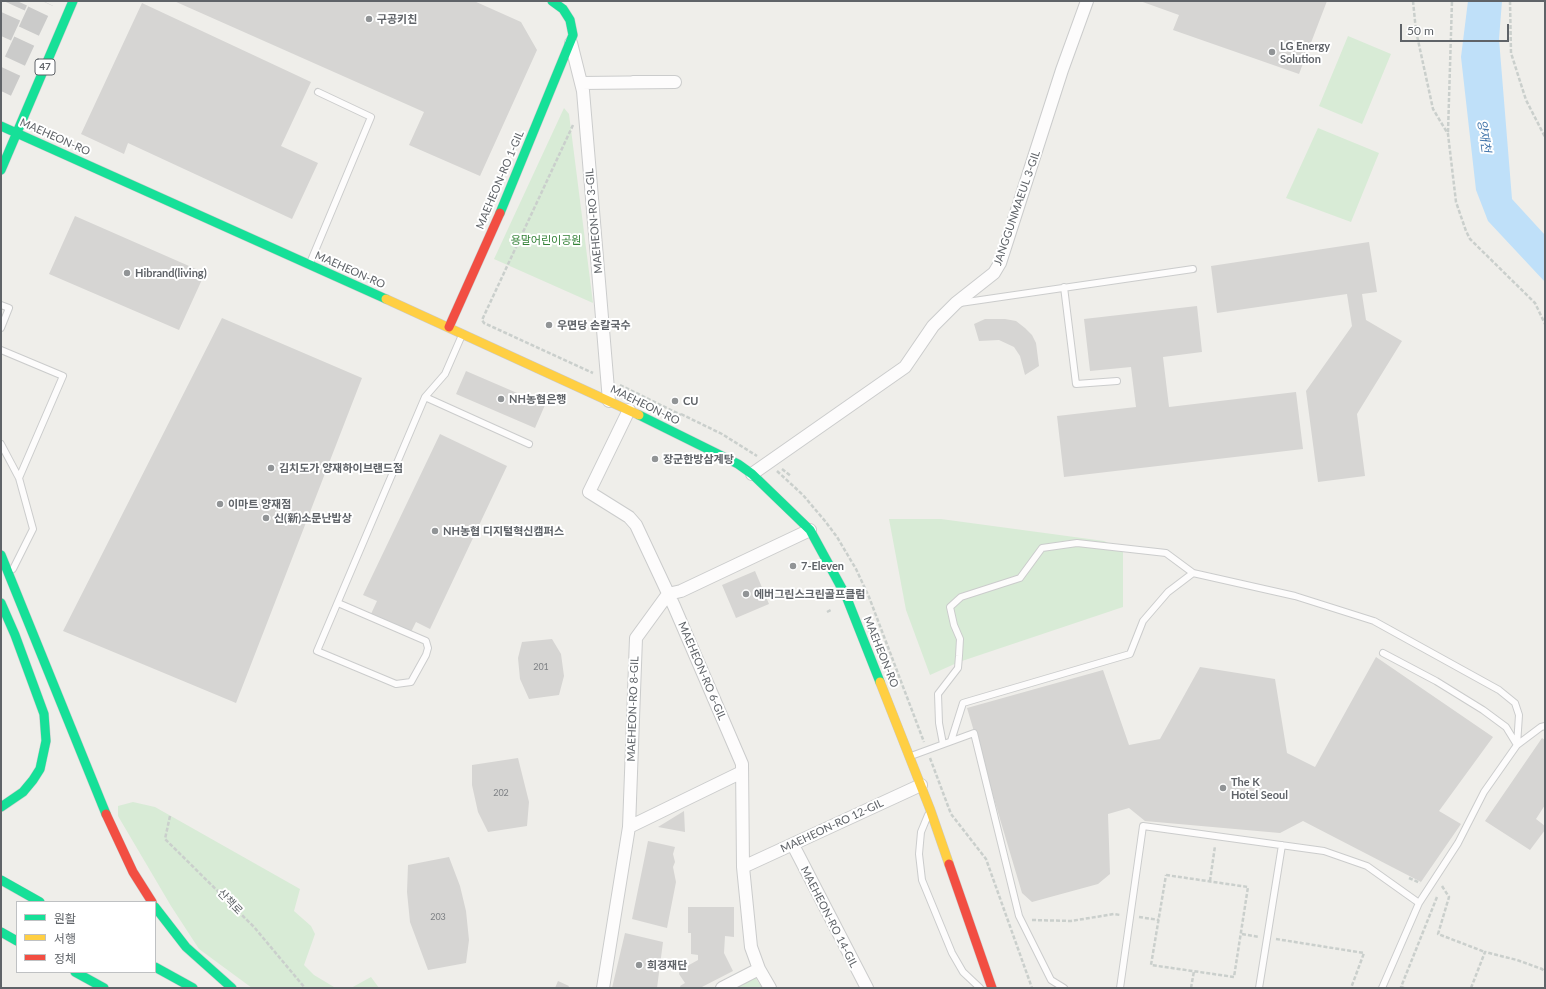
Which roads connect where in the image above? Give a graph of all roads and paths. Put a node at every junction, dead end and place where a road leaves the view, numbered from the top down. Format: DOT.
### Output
graph roads {
  1 [pos="73,1"];
  2 [pos="552,1"];
  3 [pos="565,1"];
  4 [pos="1087,1"];
  5 [pos="1413,1"];
  6 [pos="1452,1"];
  7 [pos="1510,1"];
  8 [pos="567,15"];
  9 [pos="571,43"];
  10 [pos="675,82"];
  11 [pos="581,83"];
  12 [pos="318,92"];
  13 [pos="573,123"];
  14 [pos="1,126"];
  15 [pos="17,133"];
  16 [pos="1448,134"];
  17 [pos="1545,137"];
  18 [pos="1,170"];
  19 [pos="309,265"];
  20 [pos="1193,269"];
  21 [pos="1064,287"];
  22 [pos="956,304"];
  23 [pos="1,305"];
  24 [pos="1545,324"];
  25 [pos="449,327"];
  26 [pos="1,328"];
  27 [pos="463,334"];
  28 [pos="1,350"];
  29 [pos="608,380"];
  30 [pos="1117,381"];
  31 [pos="425,397"];
  32 [pos="609,401"];
  33 [pos="629,410"];
  34 [pos="679,420"];
  35 [pos="1,444"];
  36 [pos="529,444"];
  37 [pos="780,467"];
  38 [pos="752,474"];
  39 [pos="790,476"];
  40 [pos="19,478"];
  41 [pos="810,530"];
  42 [pos="1,554"];
  43 [pos="1193,573"];
  44 [pos="10,576"];
  45 [pos="668,594"];
  46 [pos="1,603"];
  47 [pos="338,603"];
  48 [pos="831,610"];
  49 [pos="827,612"];
  50 [pos="1383,653"];
  51 [pos="1545,726"];
  52 [pos="951,741"];
  53 [pos="943,744"];
  54 [pos="1517,745"];
  55 [pos="909,756"];
  56 [pos="742,772"];
  57 [pos="921,785"];
  58 [pos="1,807"];
  59 [pos="930,809"];
  60 [pos="170,816"];
  61 [pos="629,827"];
  62 [pos="1216,836"];
  63 [pos="793,844"];
  64 [pos="1282,845"];
  65 [pos="743,867"];
  66 [pos="1445,879"];
  67 [pos="1,880"];
  68 [pos="1210,881"];
  69 [pos="1437,897"];
  70 [pos="38,901"];
  71 [pos="151,901"];
  72 [pos="1419,903"];
  73 [pos="156,908"];
  74 [pos="1019,916"];
  75 [pos="1130,916"];
  76 [pos="1158,920"];
  77 [pos="1,932"];
  78 [pos="1242,934"];
  79 [pos="1268,938"];
  80 [pos="16,940"];
  81 [pos="1485,952"];
  82 [pos="156,968"];
  83 [pos="759,969"];
  84 [pos="1194,971"];
  85 [pos="1545,972"];
  86 [pos="77,973"];
  87 [pos="104,988"];
  88 [pos="193,988"];
  89 [pos="232,988"];
  90 [pos="305,988"];
  91 [pos="603,988"];
  92 [pos="722,988"];
  93 [pos="770,988"];
  94 [pos="866,988"];
  95 [pos="980,988"];
  96 [pos="992,988"];
  97 [pos="1064,988"];
  98 [pos="1120,988"];
  99 [pos="1191,988"];
  100 [pos="1259,988"];
  101 [pos="1351,988"];
  102 [pos="1382,988"];
  103 [pos="1404,988"];
  104 [pos="1471,988"];
  1 -- 15 [label="main road, 47"];
  2 -- 8 [label="main road"];
  3 -- 8 [label="street"];
  4 -- 22 [label="street, JANGGUNMAEUL 3-GIL"];
  5 -- 16 [label="path"];
  6 -- 16 [label="path"];
  7 -- 17 [label="path"];
  8 -- 9 [label="main road"];
  9 -- 11 [label="street, MAEHEON-RO 3-GIL"];
  9 -- 25 [label="main road, MAEHEON-RO 1-GIL"];
  10 -- 11 [label="street"];
  11 -- 29 [label="street, MAEHEON-RO 3-GIL"];
  12 -- 19 [label="lane"];
  13 -- 29 [label="path"];
  14 -- 15 [label="main road, MAEHEON-RO"];
  15 -- 18 [label="main road, 47"];
  15 -- 19 [label="main road, MAEHEON-RO"];
  16 -- 24 [label="path"];
  19 -- 25 [label="main road, MAEHEON-RO"];
  20 -- 21 [label="lane"];
  21 -- 22 [label="lane"];
  21 -- 30 [label="lane"];
  22 -- 38 [label="street, JANGGUNMAEUL 3-GIL"];
  23 -- 26 [label="lane"];
  25 -- 27 [label="main road, MAEHEON-RO"];
  27 -- 31 [label="lane"];
  27 -- 32 [label="main road, MAEHEON-RO"];
  28 -- 40 [label="lane"];
  29 -- 32 [label="street, MAEHEON-RO 3-GIL"];
  29 -- 34 [label="path"];
  31 -- 36 [label="lane"];
  31 -- 47 [label="lane"];
  32 -- 33 [label="main road, MAEHEON-RO"];
  33 -- 38 [label="main road, MAEHEON-RO"];
  33 -- 45 [label="street, MAEHEON-RO 6-GIL"];
  35 -- 40 [label="lane"];
  37 -- 39 [label="path"];
  38 -- 41 [label="main road, MAEHEON-RO"];
  40 -- 44 [label="lane"];
  41 -- 45 [label="street"];
  41 -- 55 [label="main road, MAEHEON-RO"];
  42 -- 44 [label="main road"];
  43 -- 52 [label="lane"];
  43 -- 53 [label="lane"];
  43 -- 54 [label="lane"];
  44 -- 71 [label="main road"];
  45 -- 56 [label="street, MAEHEON-RO 6-GIL"];
  45 -- 61 [label="street, MAEHEON-RO 8-GIL"];
  46 -- 58 [label="main road"];
  47 -- 47 [label="lane"];
  48 -- 49 [label="path"];
  50 -- 54 [label="lane"];
  51 -- 54 [label="lane"];
  52 -- 53 [label="lane"];
  52 -- 74 [label="lane"];
  53 -- 55 [label="lane"];
  54 -- 72 [label="lane"];
  55 -- 57 [label="main road, MAEHEON-RO"];
  56 -- 61 [label="street"];
  56 -- 65 [label="street, MAEHEON-RO 6-GIL"];
  57 -- 59 [label="main road, MAEHEON-RO"];
  57 -- 63 [label="street, MAEHEON-RO 12-GIL"];
  59 -- 95 [label="lane"];
  59 -- 96 [label="main road, MAEHEON-RO"];
  60 -- 90 [label="path, 산책로"];
  61 -- 91 [label="street, MAEHEON-RO 8-GIL"];
  62 -- 64 [label="lane"];
  62 -- 68 [label="path"];
  62 -- 75 [label="lane"];
  63 -- 65 [label="street, MAEHEON-RO 12-GIL"];
  63 -- 94 [label="street, MAEHEON-RO 14-GIL"];
  64 -- 72 [label="lane"];
  64 -- 79 [label="lane"];
  65 -- 83 [label="street, MAEHEON-RO 6-GIL"];
  66 -- 81 [label="path"];
  67 -- 70 [label="main road"];
  68 -- 76 [label="path"];
  68 -- 78 [label="path"];
  69 -- 103 [label="path"];
  72 -- 102 [label="lane"];
  73 -- 89 [label="main road"];
  74 -- 75 [label="path"];
  74 -- 97 [label="lane"];
  75 -- 76 [label="path"];
  75 -- 98 [label="lane"];
  76 -- 84 [label="path"];
  77 -- 80 [label="main road"];
  78 -- 79 [label="path"];
  78 -- 84 [label="path"];
  79 -- 100 [label="lane"];
  79 -- 101 [label="path"];
  81 -- 85 [label="path"];
  81 -- 104 [label="path"];
  82 -- 88 [label="main road"];
  83 -- 92 [label="street"];
  83 -- 93 [label="street, MAEHEON-RO 6-GIL"];
  84 -- 99 [label="path"];
  86 -- 87 [label="main road"];
}
